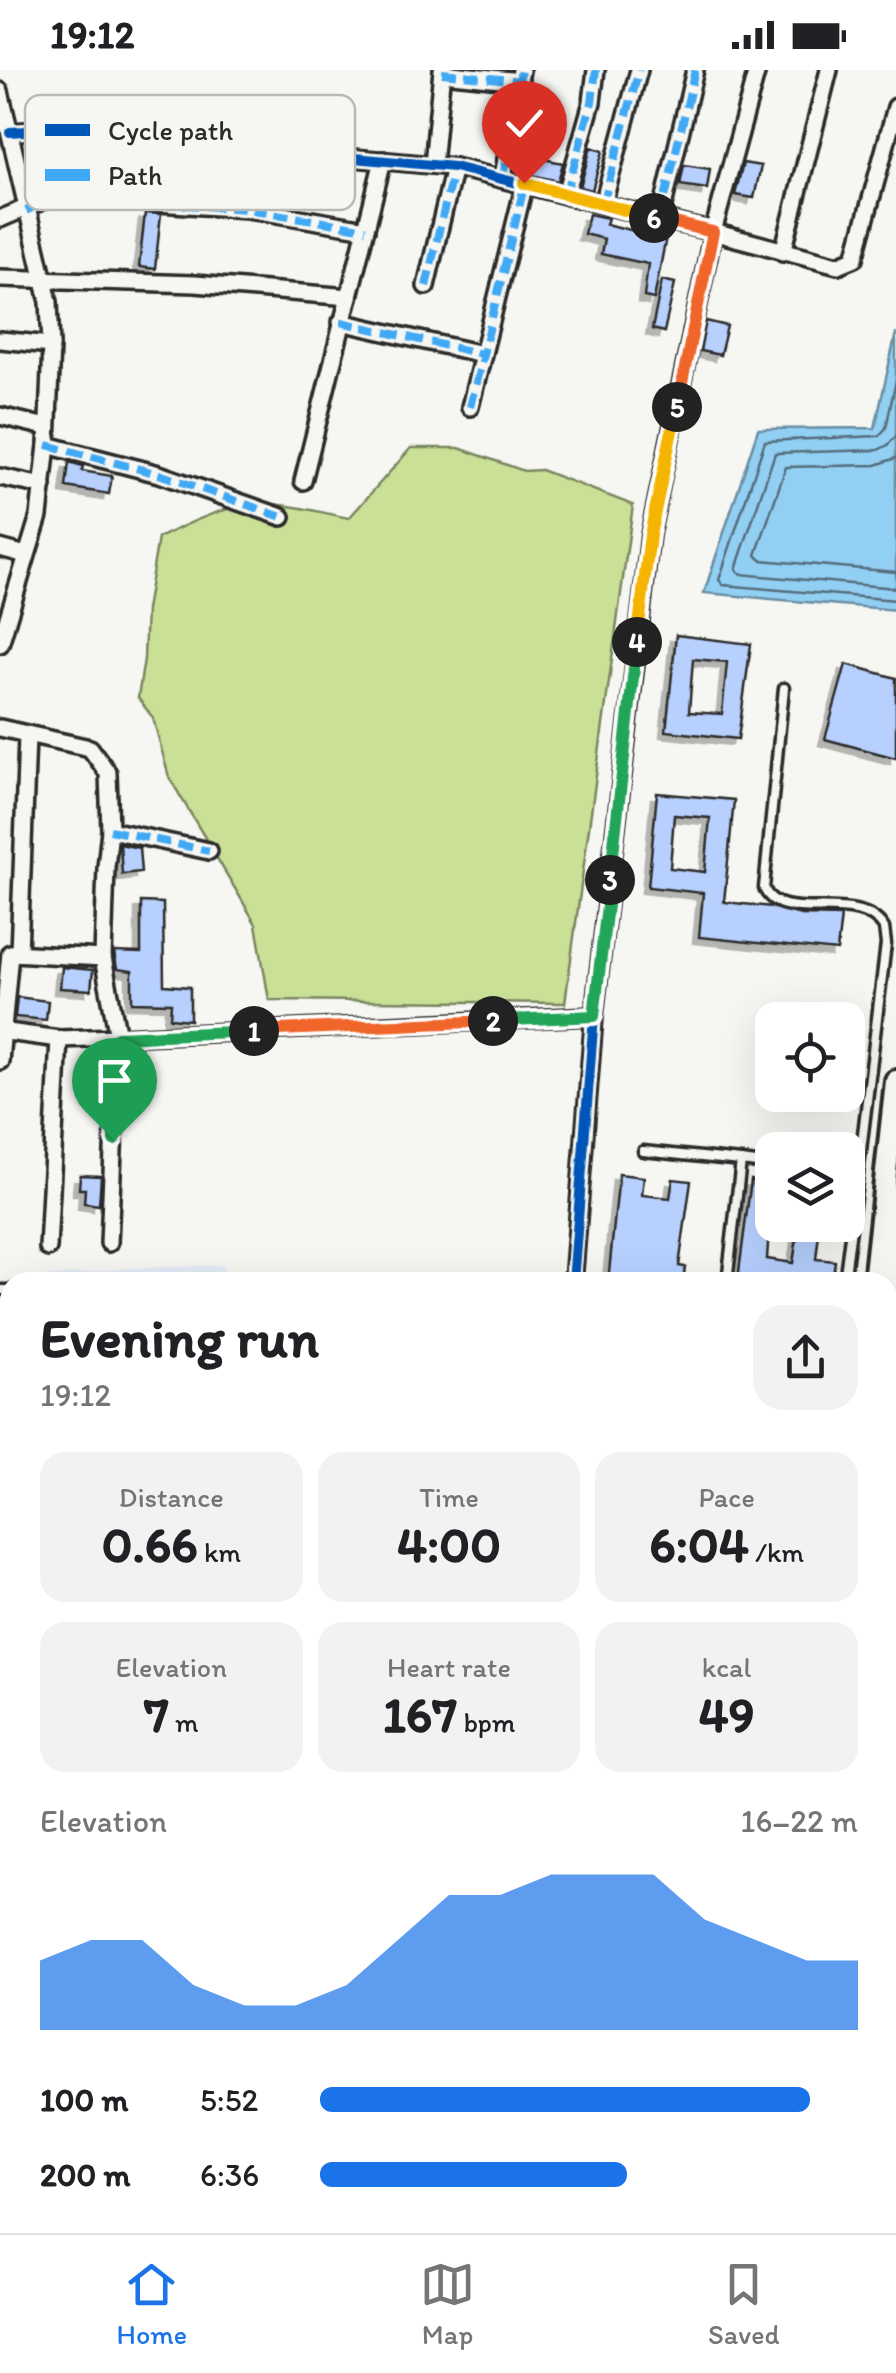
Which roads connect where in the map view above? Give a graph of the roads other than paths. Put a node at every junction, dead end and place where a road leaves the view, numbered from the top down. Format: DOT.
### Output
graph roads {
  1 [pos="596,70"];
  2 [pos="639,70"];
  3 [pos="696,70"];
  4 [pos="758,70"];
  5 [pos="830,70"];
  6 [pos="442,72"];
  7 [pos="521,75"];
  8 [pos="0,91"];
  9 [pos="896,107"];
  10 [pos="25,131"];
  11 [pos="10,132"];
  12 [pos="7,158"];
  13 [pos="355,158"];
  14 [pos="383,160"];
  15 [pos="434,165"];
  16 [pos="454,167"];
  17 [pos="503,177"];
  18 [pos="524,183"];
  19 [pos="566,194"];
  20 [pos="603,204"];
  21 [pos="25,208"];
  22 [pos="246,210"];
  23 [pos="26,211"];
  24 [pos="660,219"];
  25 [pos="0,220"];
  26 [pos="366,229"];
  27 [pos="713,232"];
  28 [pos="784,252"];
  29 [pos="0,278"];
  30 [pos="43,281"];
  31 [pos="426,286"];
  32 [pos="349,297"];
  33 [pos="341,322"];
  34 [pos="0,340"];
  35 [pos="52,344"];
  36 [pos="482,354"];
  37 [pos="470,407"];
  38 [pos="0,416"];
  39 [pos="46,427"];
  40 [pos="47,445"];
  41 [pos="0,477"];
  42 [pos="303,481"];
  43 [pos="43,486"];
  44 [pos="282,517"];
  45 [pos="0,548"];
  46 [pos="26,555"];
  47 [pos="4,614"];
  48 [pos="0,644"];
  49 [pos="784,688"];
  50 [pos="0,728"];
  51 [pos="27,736"];
  52 [pos="110,830"];
  53 [pos="209,851"];
  54 [pos="10,952"];
  55 [pos="103,958"];
  56 [pos="594,1016"];
  57 [pos="2,1031"];
  58 [pos="118,1037"];
  59 [pos="59,1039"];
  60 [pos="0,1061"];
  61 [pos="896,1081"];
  62 [pos="863,1132"];
  63 [pos="643,1151"];
  64 [pos="740,1161"];
  65 [pos="755,1163"];
  66 [pos="896,1203"];
  67 [pos="849,1242"];
  68 [pos="109,1243"];
  69 [pos="48,1248"];
  70 [pos="573,1272"];
  71 [pos="728,1272"];
  72 [pos="845,1272"];
  73 [pos="875,1272"];
  74 [pos="890,1272"];
  1 -- 19 [label="street"];
  2 -- 20 [label="street"];
  3 -- 24 [label="street"];
  4 -- 27 [label="street"];
  5 -- 28 [label="street"];
  6 -- 7 [label="street"];
  6 -- 15 [label="street"];
  7 -- 17 [label="street"];
  8 -- 11 [label="street"];
  9 -- 28 [label="street"];
  10 -- 11 [label="street"];
  11 -- 12 [label="street"];
  12 -- 21 [label="street"];
  13 -- 14 [label="street"];
  14 -- 15 [label="street"];
  14 -- 26 [label="street"];
  15 -- 16 [label="street"];
  16 -- 17 [label="street"];
  16 -- 31 [label="street"];
  17 -- 18 [label="street"];
  18 -- 19 [label="street"];
  18 -- 36 [label="street"];
  19 -- 20 [label="street"];
  20 -- 24 [label="street"];
  22 -- 26 [label="street"];
  23 -- 25 [label="street"];
  23 -- 30 [label="street"];
  24 -- 27 [label="street"];
  26 -- 32 [label="street"];
  27 -- 28 [label="street"];
  27 -- 56 [label="street"];
  29 -- 30 [label="street"];
  30 -- 32 [label="street"];
  30 -- 35 [label="street"];
  32 -- 33 [label="street"];
  33 -- 36 [label="street"];
  33 -- 42 [label="street"];
  34 -- 35 [label="street"];
  35 -- 39 [label="street"];
  36 -- 37 [label="street"];
  38 -- 39 [label="street"];
  39 -- 40 [label="street"];
  40 -- 43 [label="street"];
  40 -- 44 [label="street"];
  41 -- 43 [label="street"];
  43 -- 46 [label="street"];
  45 -- 46 [label="street"];
  46 -- 47 [label="street"];
  47 -- 48 [label="street"];
  49 -- 62 [label="lane"];
  50 -- 51 [label="street"];
  51 -- 52 [label="street"];
  51 -- 54 [label="street"];
  52 -- 53 [label="street"];
  52 -- 55 [label="street"];
  54 -- 55 [label="street"];
  54 -- 57 [label="street"];
  55 -- 58 [label="street"];
  56 -- 58 [label="street"];
  56 -- 70 [label="street"];
  57 -- 59 [label="street"];
  57 -- 60 [label="street"];
  58 -- 59 [label="street"];
  58 -- 68 [label="street"];
  59 -- 69 [label="street"];
  61 -- 73 [label="street"];
  63 -- 64 [label="lane"];
  64 -- 65 [label="lane"];
  64 -- 71 [label="lane"];
  66 -- 74 [label="street"];
  67 -- 72 [label="lane"];
}
